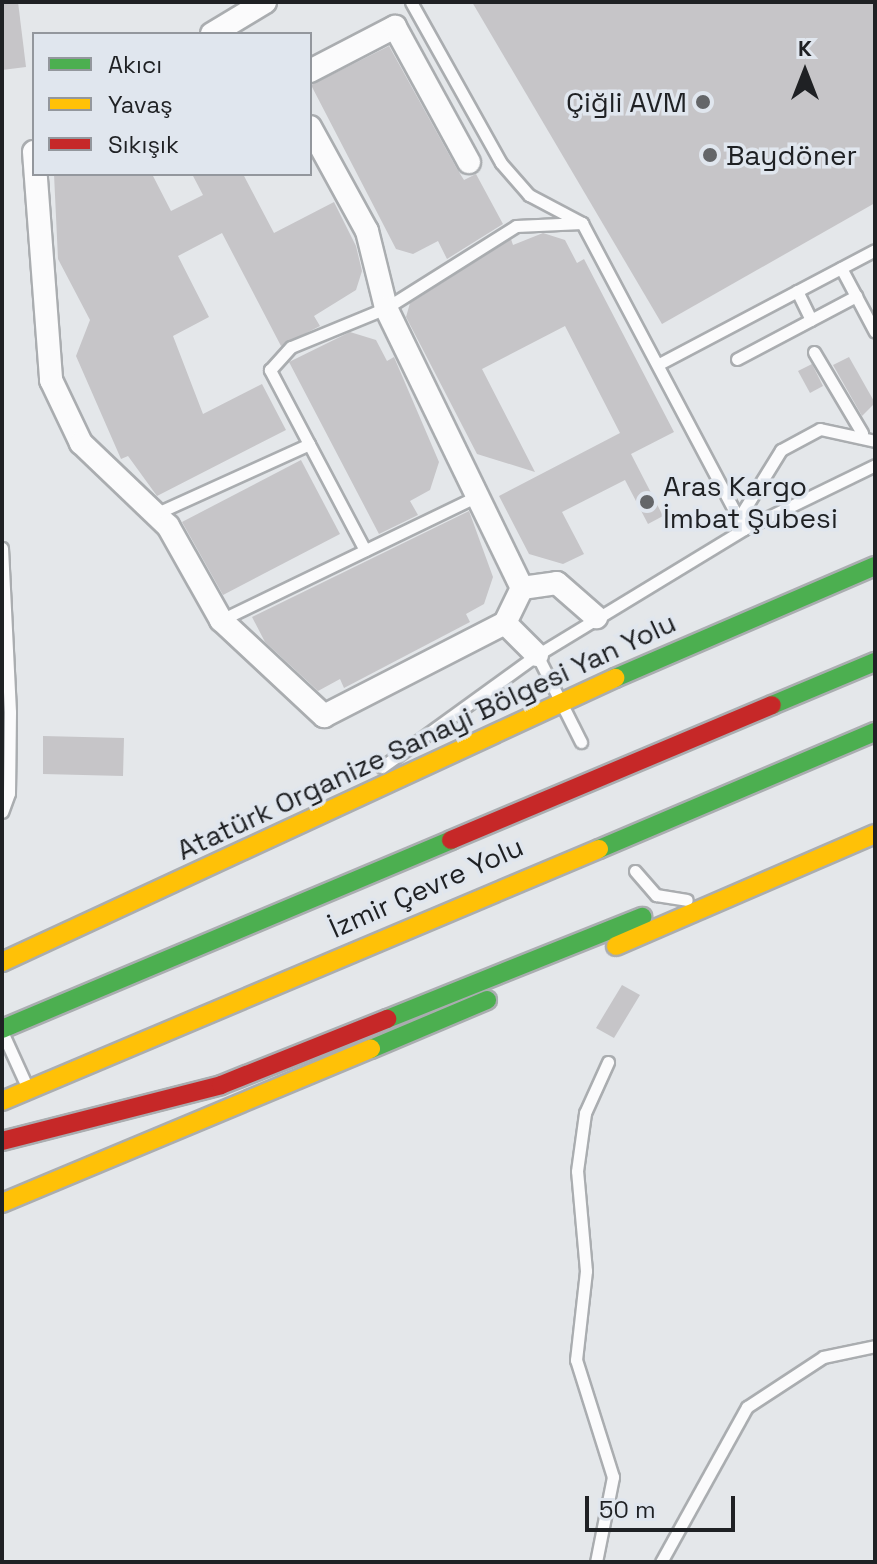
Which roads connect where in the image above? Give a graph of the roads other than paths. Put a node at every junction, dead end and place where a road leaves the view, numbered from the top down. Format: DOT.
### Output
graph roads {
  1 [pos="265,2"];
  2 [pos="411,2"];
  3 [pos="215,32"];
  4 [pos="312,70"];
  5 [pos="312,131"];
  6 [pos="469,162"];
  7 [pos="36,176"];
  8 [pos="582,223"];
  9 [pos="875,250"];
  10 [pos="841,268"];
  11 [pos="797,291"];
  12 [pos="856,296"];
  13 [pos="386,308"];
  14 [pos="811,320"];
  15 [pos="875,332"];
  16 [pos="814,352"];
  17 [pos="737,359"];
  18 [pos="659,364"];
  19 [pos="862,433"];
  20 [pos="875,441"];
  21 [pos="309,444"];
  22 [pos="875,465"];
  23 [pos="477,496"];
  24 [pos="155,514"];
  25 [pos="741,524"];
  26 [pos="2,548"];
  27 [pos="365,550"];
  28 [pos="875,566"];
  29 [pos="522,588"];
  30 [pos="596,617"];
  31 [pos="221,620"];
  32 [pos="505,623"];
  33 [pos="537,655"];
  34 [pos="875,662"];
  35 [pos="563,700"];
  36 [pos="6,712"];
  37 [pos="875,732"];
  38 [pos="875,739"];
  39 [pos="581,742"];
  40 [pos="825,751"];
  41 [pos="350,799"];
  42 [pos="2,812"];
  43 [pos="875,822"];
  44 [pos="875,834"];
  45 [pos="635,871"];
  46 [pos="642,917"];
  47 [pos="2,962"];
  48 [pos="2,1030"];
  49 [pos="608,1062"];
  50 [pos="28,1090"];
  51 [pos="2,1101"];
  52 [pos="2,1141"];
  53 [pos="2,1203"];
  54 [pos="875,1346"];
  55 [pos="596,1562"];
  56 [pos="661,1562"];
  1 -- 3 [label="street"];
  2 -- 8 [label="lane"];
  4 -- 6 [label="street"];
  5 -- 13 [label="street"];
  7 -- 24 [label="street"];
  8 -- 13 [label="lane"];
  8 -- 18 [label="lane"];
  9 -- 10 [label="lane"];
  10 -- 11 [label="lane"];
  10 -- 12 [label="lane"];
  11 -- 14 [label="lane"];
  11 -- 18 [label="lane"];
  12 -- 14 [label="lane"];
  12 -- 15 [label="lane"];
  13 -- 21 [label="lane"];
  13 -- 23 [label="street"];
  14 -- 17 [label="lane"];
  16 -- 19 [label="lane"];
  18 -- 25 [label="lane"];
  19 -- 20 [label="lane"];
  19 -- 25 [label="lane"];
  21 -- 24 [label="lane"];
  21 -- 27 [label="lane"];
  22 -- 25 [label="lane"];
  23 -- 27 [label="lane"];
  23 -- 29 [label="street"];
  24 -- 31 [label="street"];
  25 -- 30 [label="lane"];
  26 -- 36 [label="lane"];
  27 -- 31 [label="lane"];
  28 -- 35 [label="main road, Atatürk Organize Sanayi Bölgesi Yan Yolu"];
  29 -- 30 [label="street"];
  29 -- 32 [label="street"];
  30 -- 33 [label="lane"];
  31 -- 32 [label="street"];
  32 -- 33 [label="street"];
  33 -- 35 [label="lane"];
  33 -- 41 [label="lane"];
  34 -- 48 [label="main road, İzmir Çevre Yolu"];
  35 -- 39 [label="lane"];
  35 -- 41 [label="main road, Atatürk Organize Sanayi Bölgesi Yan Yolu"];
  36 -- 42 [label="lane"];
  37 -- 40 [label="main road, İzmir Çevre Yolu"];
  38 -- 40 [label="main road"];
  40 -- 50 [label="main road, İzmir Çevre Yolu"];
  41 -- 47 [label="main road, Atatürk Organize Sanayi Bölgesi Yan Yolu"];
  43 -- 45 [label="lane"];
  44 -- 53 [label="main road"];
  46 -- 52 [label="main road"];
  48 -- 50 [label="lane"];
  49 -- 55 [label="lane"];
  50 -- 51 [label="main road, İzmir Çevre Yolu"];
  54 -- 56 [label="lane"];
}
